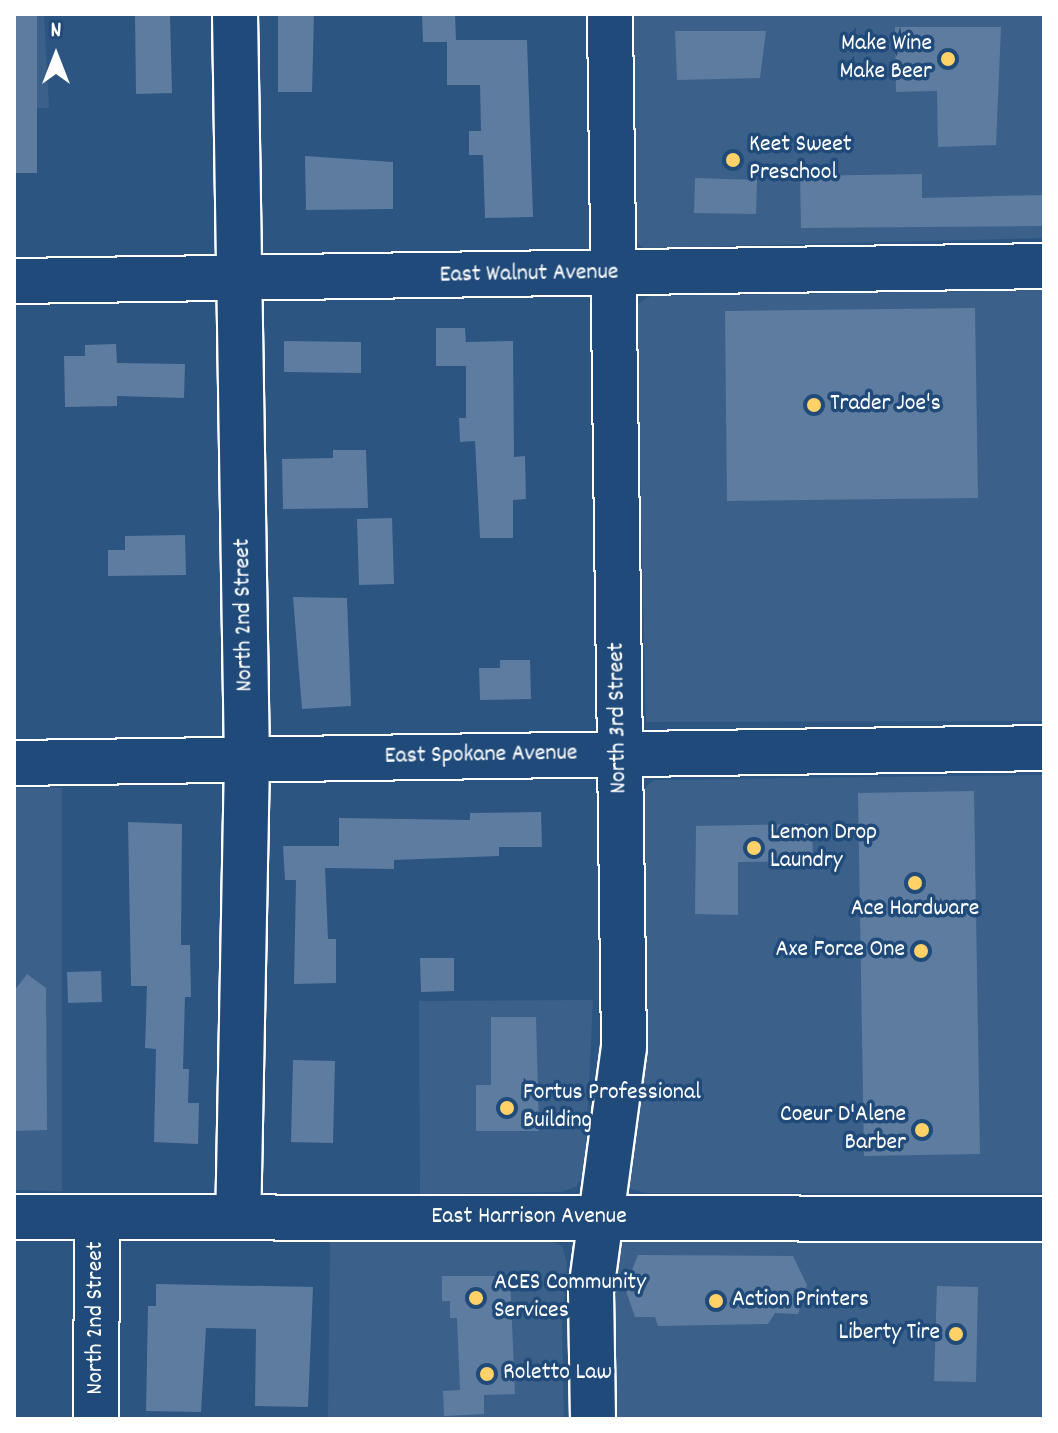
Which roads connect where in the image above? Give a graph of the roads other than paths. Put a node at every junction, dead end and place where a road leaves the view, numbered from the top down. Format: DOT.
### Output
graph roads {
  1 [pos="235,14"];
  2 [pos="610,14"];
  3 [pos="1044,266"];
  4 [pos="614,274"];
  5 [pos="239,278"];
  6 [pos="14,281"];
  7 [pos="1044,748"];
  8 [pos="618,753"];
  9 [pos="247,760"];
  10 [pos="14,763"];
  11 [pos="238,1216"];
  12 [pos="14,1217"];
  13 [pos="97,1217"];
  14 [pos="601,1217"];
  15 [pos="1044,1219"];
  16 [pos="96,1419"];
  17 [pos="593,1419"];
  1 -- 5 [label="street, North 2nd Street"];
  2 -- 4 [label="street, North 3rd Street"];
  3 -- 4 [label="street, East Walnut Avenue"];
  4 -- 5 [label="street, East Walnut Avenue"];
  4 -- 8 [label="street, North 3rd Street"];
  5 -- 6 [label="street, East Walnut Avenue"];
  5 -- 9 [label="street, North 2nd Street"];
  7 -- 8 [label="street, East Spokane Avenue"];
  8 -- 9 [label="street, East Spokane Avenue"];
  8 -- 14 [label="street, North 3rd Street"];
  9 -- 10 [label="street, East Spokane Avenue"];
  9 -- 11 [label="street, North 2nd Street"];
  11 -- 13 [label="street, East Harrison Avenue"];
  11 -- 14 [label="street, East Harrison Avenue"];
  12 -- 13 [label="street, East Harrison Avenue"];
  13 -- 16 [label="street, North 2nd Street"];
  14 -- 15 [label="street, East Harrison Avenue"];
  14 -- 17 [label="street, North 3rd Street"];
}
